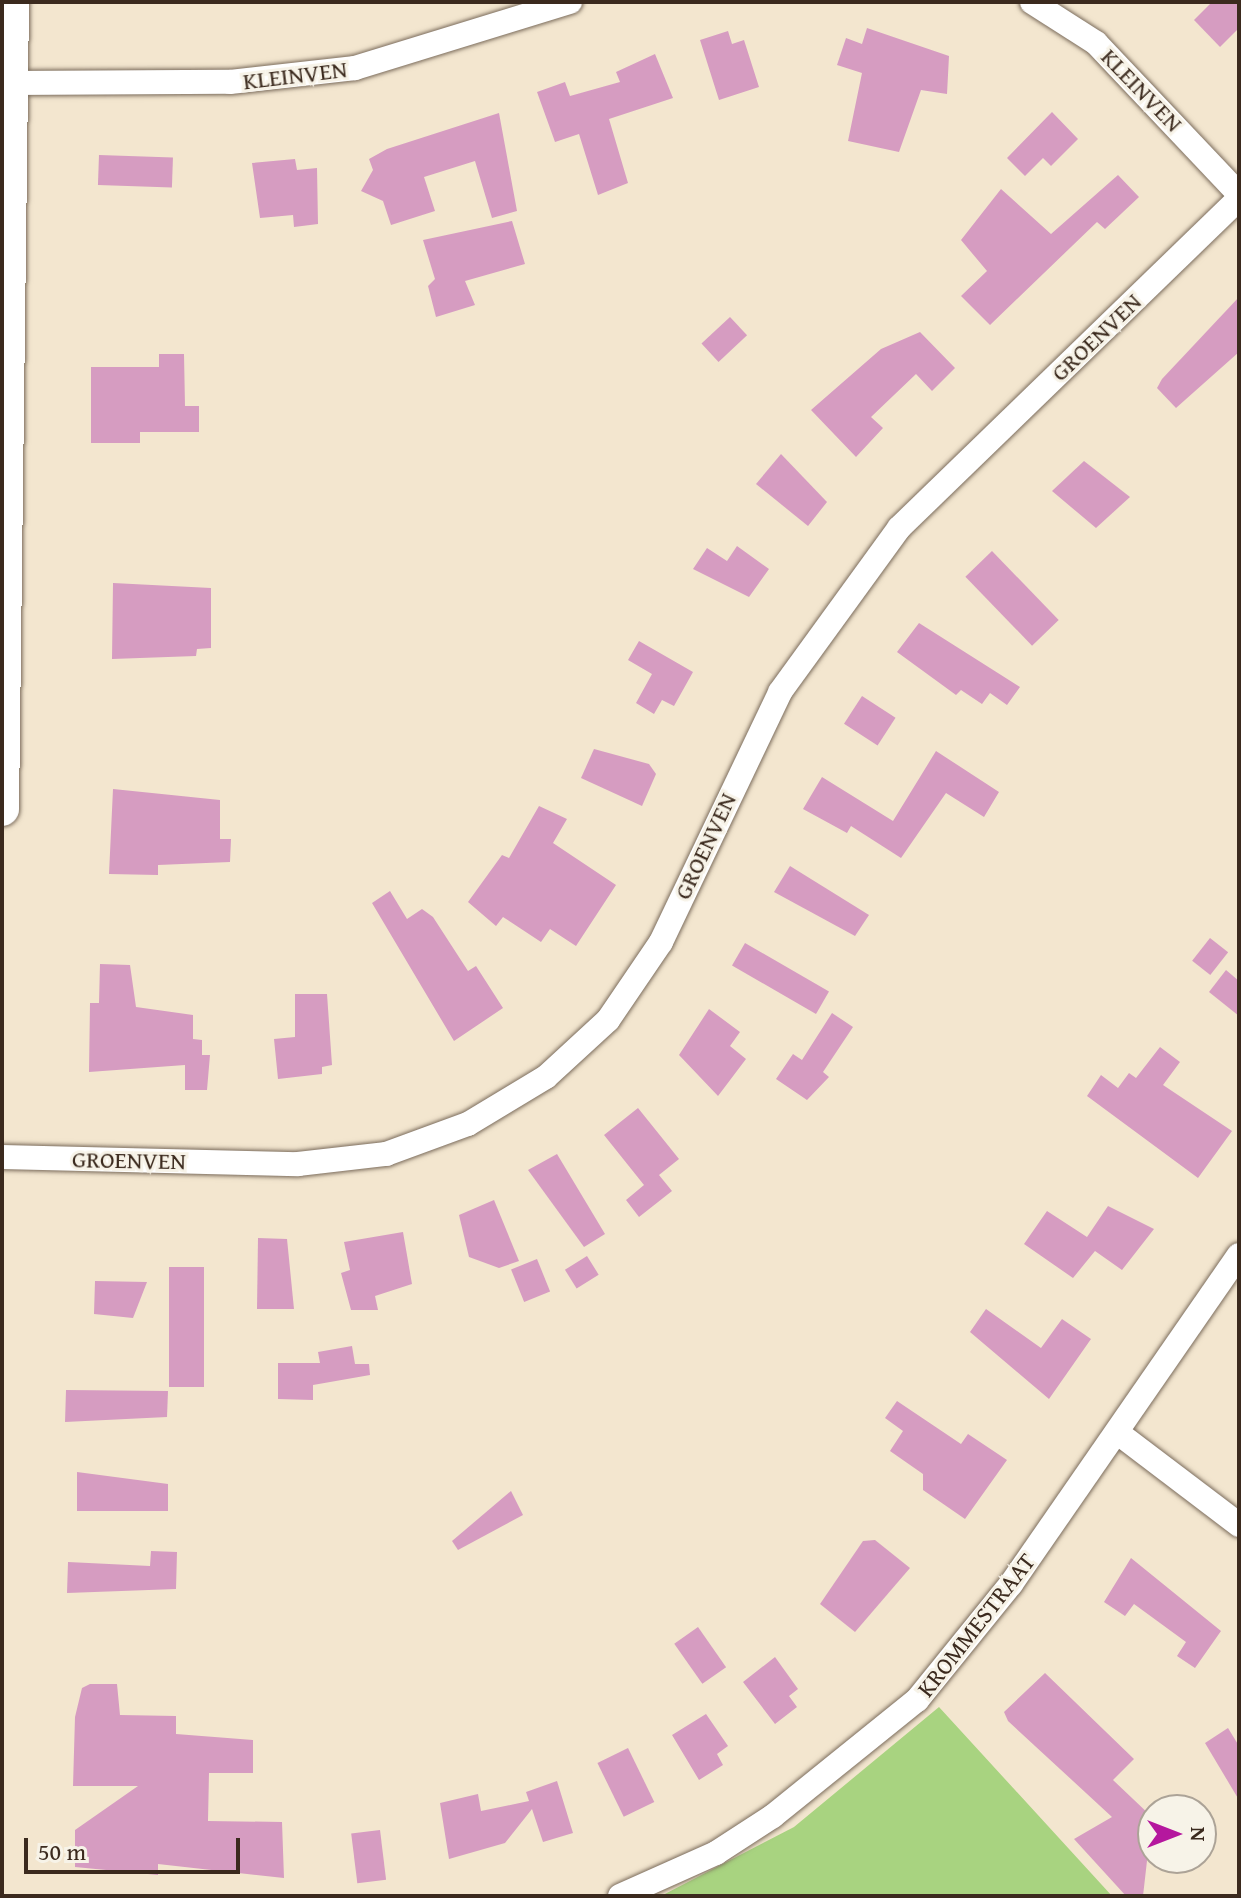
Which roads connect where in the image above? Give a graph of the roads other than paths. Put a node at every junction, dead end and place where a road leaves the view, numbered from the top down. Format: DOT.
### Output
graph roads {
  1 [pos="12,2"];
  2 [pos="570,2"];
  3 [pos="1032,2"];
  4 [pos="10,83"];
  5 [pos="1239,196"];
  6 [pos="3,599"];
  7 [pos="2,809"];
  8 [pos="2,1157"];
  9 [pos="1239,1255"];
  10 [pos="1118,1433"];
  11 [pos="1239,1525"];
  12 [pos="620,1896"];
  1 -- 4 [label="street"];
  2 -- 4 [label="street, KLEINVEN"];
  3 -- 5 [label="street, KLEINVEN"];
  4 -- 6 [label="street"];
  5 -- 8 [label="street, GROENVEN"];
  6 -- 7 [label="street"];
  9 -- 10 [label="street, KROMMESTRAAT"];
  10 -- 11 [label="street"];
  10 -- 12 [label="street, KROMMESTRAAT"];
}
